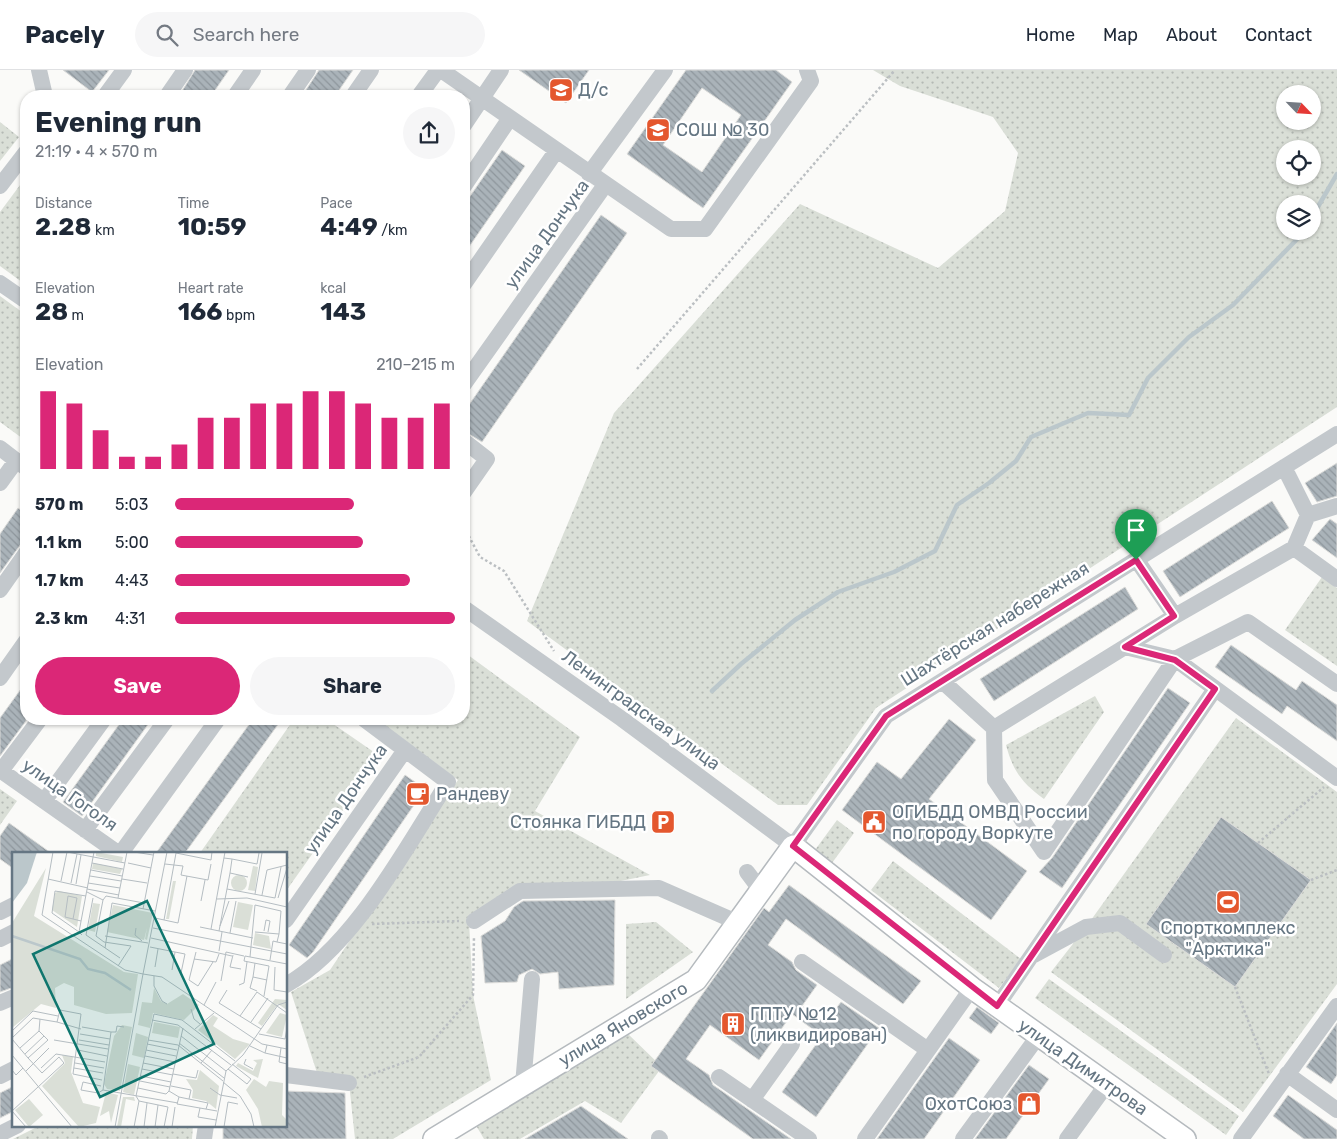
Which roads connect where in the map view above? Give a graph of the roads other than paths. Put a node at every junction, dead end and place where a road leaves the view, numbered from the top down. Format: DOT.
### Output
graph roads {
  1 [pos="39,70"];
  2 [pos="124,70"];
  3 [pos="185,70"];
  4 [pos="252,70"];
  5 [pos="308,70"];
  6 [pos="371,70"];
  7 [pos="440,70"];
  8 [pos="502,70"];
  9 [pos="665,70"];
  10 [pos="807,70"];
  11 [pos="44,90"];
  12 [pos="109,90"];
  13 [pos="170,90"];
  14 [pos="239,90"];
  15 [pos="294,90"];
  16 [pos="357,90"];
  17 [pos="425,90"];
  18 [pos="482,98"];
  19 [pos="470,116"];
  20 [pos="510,118"];
  21 [pos="557,150"];
  22 [pos="20,160"];
  23 [pos="589,174"];
  24 [pos="470,177"];
  25 [pos="605,185"];
  26 [pos="0,186"];
  27 [pos="470,275"];
  28 [pos="0,283"];
  29 [pos="20,297"];
  30 [pos="470,376"];
  31 [pos="1337,434"];
  32 [pos="470,445"];
  33 [pos="0,448"];
  34 [pos="20,463"];
  35 [pos="20,465"];
  36 [pos="1284,467"];
  37 [pos="0,483"];
  38 [pos="470,483"];
  39 [pos="1337,506"];
  40 [pos="1308,515"];
  41 [pos="1294,548"];
  42 [pos="1136,560"];
  43 [pos="20,562"];
  44 [pos="1337,579"];
  45 [pos="0,590"];
  46 [pos="470,612"];
  47 [pos="1174,616"];
  48 [pos="1125,647"];
  49 [pos="20,650"];
  50 [pos="1175,660"];
  51 [pos="0,678"];
  52 [pos="942,680"];
  53 [pos="1337,684"];
  54 [pos="1215,689"];
  55 [pos="36,725"];
  56 [pos="100,725"];
  57 [pos="163,725"];
  58 [pos="214,725"];
  59 [pos="372,725"];
  60 [pos="994,728"];
  61 [pos="405,750"];
  62 [pos="1,771"];
  63 [pos="1337,777"];
  64 [pos="44,801"];
  65 [pos="85,830"];
  66 [pos="793,846"];
  67 [pos="118,852"];
  68 [pos="120,852"];
  69 [pos="747,872"];
  70 [pos="762,892"];
  71 [pos="12,906"];
  72 [pos="0,912"];
  73 [pos="288,917"];
  74 [pos="474,921"];
  75 [pos="738,923"];
  76 [pos="12,933"];
  77 [pos="0,939"];
  78 [pos="1164,955"];
  79 [pos="1032,956"];
  80 [pos="802,962"];
  81 [pos="532,979"];
  82 [pos="288,984"];
  83 [pos="972,988"];
  84 [pos="12,997"];
  85 [pos="0,1004"];
  86 [pos="997,1006"];
  87 [pos="1337,1006"];
  88 [pos="1039,1035"];
  89 [pos="792,1044"];
  90 [pos="928,1050"];
  91 [pos="12,1070"];
  92 [pos="1287,1074"];
  93 [pos="288,1075"];
  94 [pos="0,1076"];
  95 [pos="719,1077"];
  96 [pos="348,1083"];
  97 [pos="1107,1084"];
  98 [pos="523,1085"];
  99 [pos="752,1100"];
  100 [pos="1336,1106"];
  101 [pos="16,1126"];
  102 [pos="206,1126"];
  103 [pos="458,1133"];
  104 [pos="0,1134"];
  105 [pos="1179,1137"];
  106 [pos="204,1139"];
  107 [pos="434,1139"];
  108 [pos="809,1139"];
  109 [pos="865,1139"];
  110 [pos="963,1139"];
  111 [pos="1067,1139"];
  112 [pos="1241,1139"];
  1 -- 11 [label="street"];
  2 -- 12 [label="street"];
  3 -- 13 [label="street"];
  4 -- 14 [label="street"];
  5 -- 15 [label="street"];
  6 -- 16 [label="street"];
  7 -- 17 [label="street"];
  7 -- 18 [label="street"];
  8 -- 18 [label="street"];
  9 -- 23 [label="street"];
  10 -- 25 [label="street, улица Дончука"];
  18 -- 19 [label="street"];
  18 -- 20 [label="street"];
  20 -- 21 [label="street"];
  20 -- 24 [label="street"];
  21 -- 23 [label="street"];
  21 -- 27 [label="street"];
  22 -- 26 [label="street"];
  23 -- 25 [label="street"];
  25 -- 30 [label="street, улица Дончука"];
  28 -- 29 [label="street"];
  31 -- 36 [label="street, Шахтёрская набережная"];
  32 -- 38 [label="street"];
  33 -- 34 [label="street"];
  35 -- 37 [label="street"];
  36 -- 40 [label="street"];
  36 -- 42 [label="street, Шахтёрская набережная"];
  39 -- 40 [label="street"];
  40 -- 41 [label="street"];
  41 -- 44 [label="street"];
  41 -- 47 [label="street"];
  42 -- 47 [label="street"];
  42 -- 52 [label="street, Шахтёрская набережная"];
  43 -- 45 [label="street"];
  46 -- 66 [label="street, Ленинградская улица"];
  47 -- 48 [label="street"];
  48 -- 50 [label="street"];
  48 -- 60 [label="street"];
  49 -- 51 [label="street"];
  50 -- 53 [label="street"];
  50 -- 54 [label="street"];
  50 -- 60 [label="street"];
  52 -- 60 [label="street"];
  52 -- 66 [label="street, Шахтёрская набережная"];
  54 -- 63 [label="street"];
  54 -- 79 [label="street"];
  55 -- 62 [label="street"];
  56 -- 64 [label="street"];
  57 -- 65 [label="street"];
  58 -- 68 [label="street"];
  59 -- 61 [label="street"];
  61 -- 73 [label="street, улица Дончука"];
  61 -- 82 [label="street"];
  62 -- 64 [label="street, улица Гоголя"];
  64 -- 65 [label="street, улица Гоголя"];
  65 -- 67 [label="street, улица Гоголя"];
  66 -- 70 [label="main road, улица Яновского"];
  66 -- 83 [label="main road, улица Димитрова"];
  69 -- 70 [label="street"];
  70 -- 75 [label="main road, улица Яновского"];
  71 -- 72 [label="street"];
  74 -- 75 [label="street"];
  75 -- 98 [label="main road, улица Яновского"];
  76 -- 77 [label="street"];
  78 -- 79 [label="street"];
  79 -- 86 [label="street"];
  80 -- 90 [label="street"];
  81 -- 98 [label="street"];
  83 -- 86 [label="main road, улица Димитрова"];
  83 -- 90 [label="street"];
  84 -- 85 [label="street"];
  86 -- 88 [label="main road, улица Димитрова"];
  87 -- 92 [label="street"];
  88 -- 97 [label="main road, улица Димитрова"];
  88 -- 110 [label="street"];
  89 -- 99 [label="street"];
  90 -- 109 [label="street"];
  91 -- 94 [label="street"];
  92 -- 100 [label="street"];
  92 -- 112 [label="street"];
  93 -- 96 [label="street"];
  95 -- 99 [label="street"];
  97 -- 105 [label="main road, улица Димитрова"];
  97 -- 111 [label="street"];
  98 -- 103 [label="main road, улица Яновского"];
  99 -- 108 [label="street"];
  101 -- 104 [label="street"];
  102 -- 106 [label="street"];
  103 -- 107 [label="main road, улица Яновского"];
}
